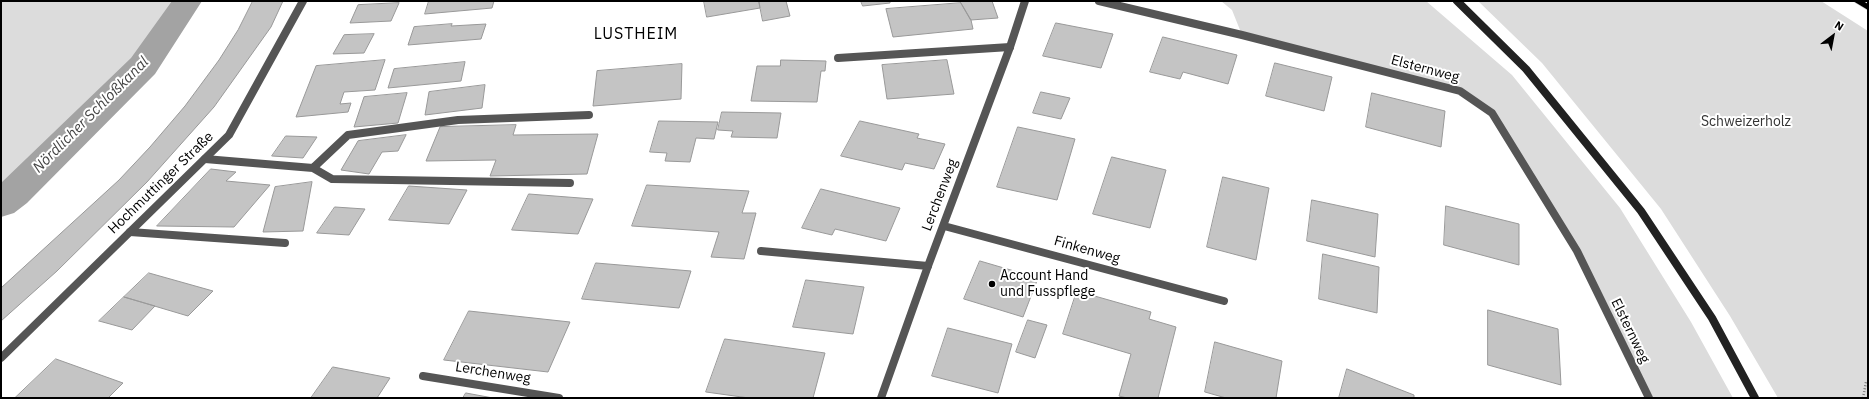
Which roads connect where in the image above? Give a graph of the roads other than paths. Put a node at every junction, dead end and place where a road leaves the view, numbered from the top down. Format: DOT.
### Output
graph roads {
  1 [pos="304,1"];
  2 [pos="1025,1"];
  3 [pos="1099,1"];
  4 [pos="1457,1"];
  5 [pos="1858,1"];
  6 [pos="1868,7"];
  7 [pos="1010,47"];
  8 [pos="838,58"];
  9 [pos="589,115"];
  10 [pos="205,159"];
  11 [pos="313,168"];
  12 [pos="570,183"];
  13 [pos="944,226"];
  14 [pos="130,232"];
  15 [pos="285,243"];
  16 [pos="761,251"];
  17 [pos="928,266"];
  18 [pos="1224,302"];
  19 [pos="1,358"];
  20 [pos="422,376"];
  21 [pos="559,398"];
  22 [pos="881,398"];
  23 [pos="1649,398"];
  24 [pos="1756,398"];
  1 -- 10 [label="street, Hochmuttinger Straße"];
  2 -- 7 [label="street, Lerchenweg"];
  3 -- 23 [label="street, Elsternweg"];
  4 -- 24 [label="main road"];
  5 -- 6 [label="main road"];
  7 -- 8 [label="street"];
  7 -- 13 [label="street, Lerchenweg"];
  9 -- 11 [label="street"];
  10 -- 11 [label="street"];
  10 -- 14 [label="street, Hochmuttinger Straße"];
  11 -- 12 [label="street"];
  13 -- 17 [label="street, Lerchenweg"];
  13 -- 18 [label="street, Finkenweg"];
  14 -- 15 [label="street"];
  14 -- 19 [label="street, Hochmuttinger Straße"];
  16 -- 17 [label="street"];
  17 -- 22 [label="street, Lerchenweg"];
  20 -- 21 [label="street, Lerchenweg"];
}
